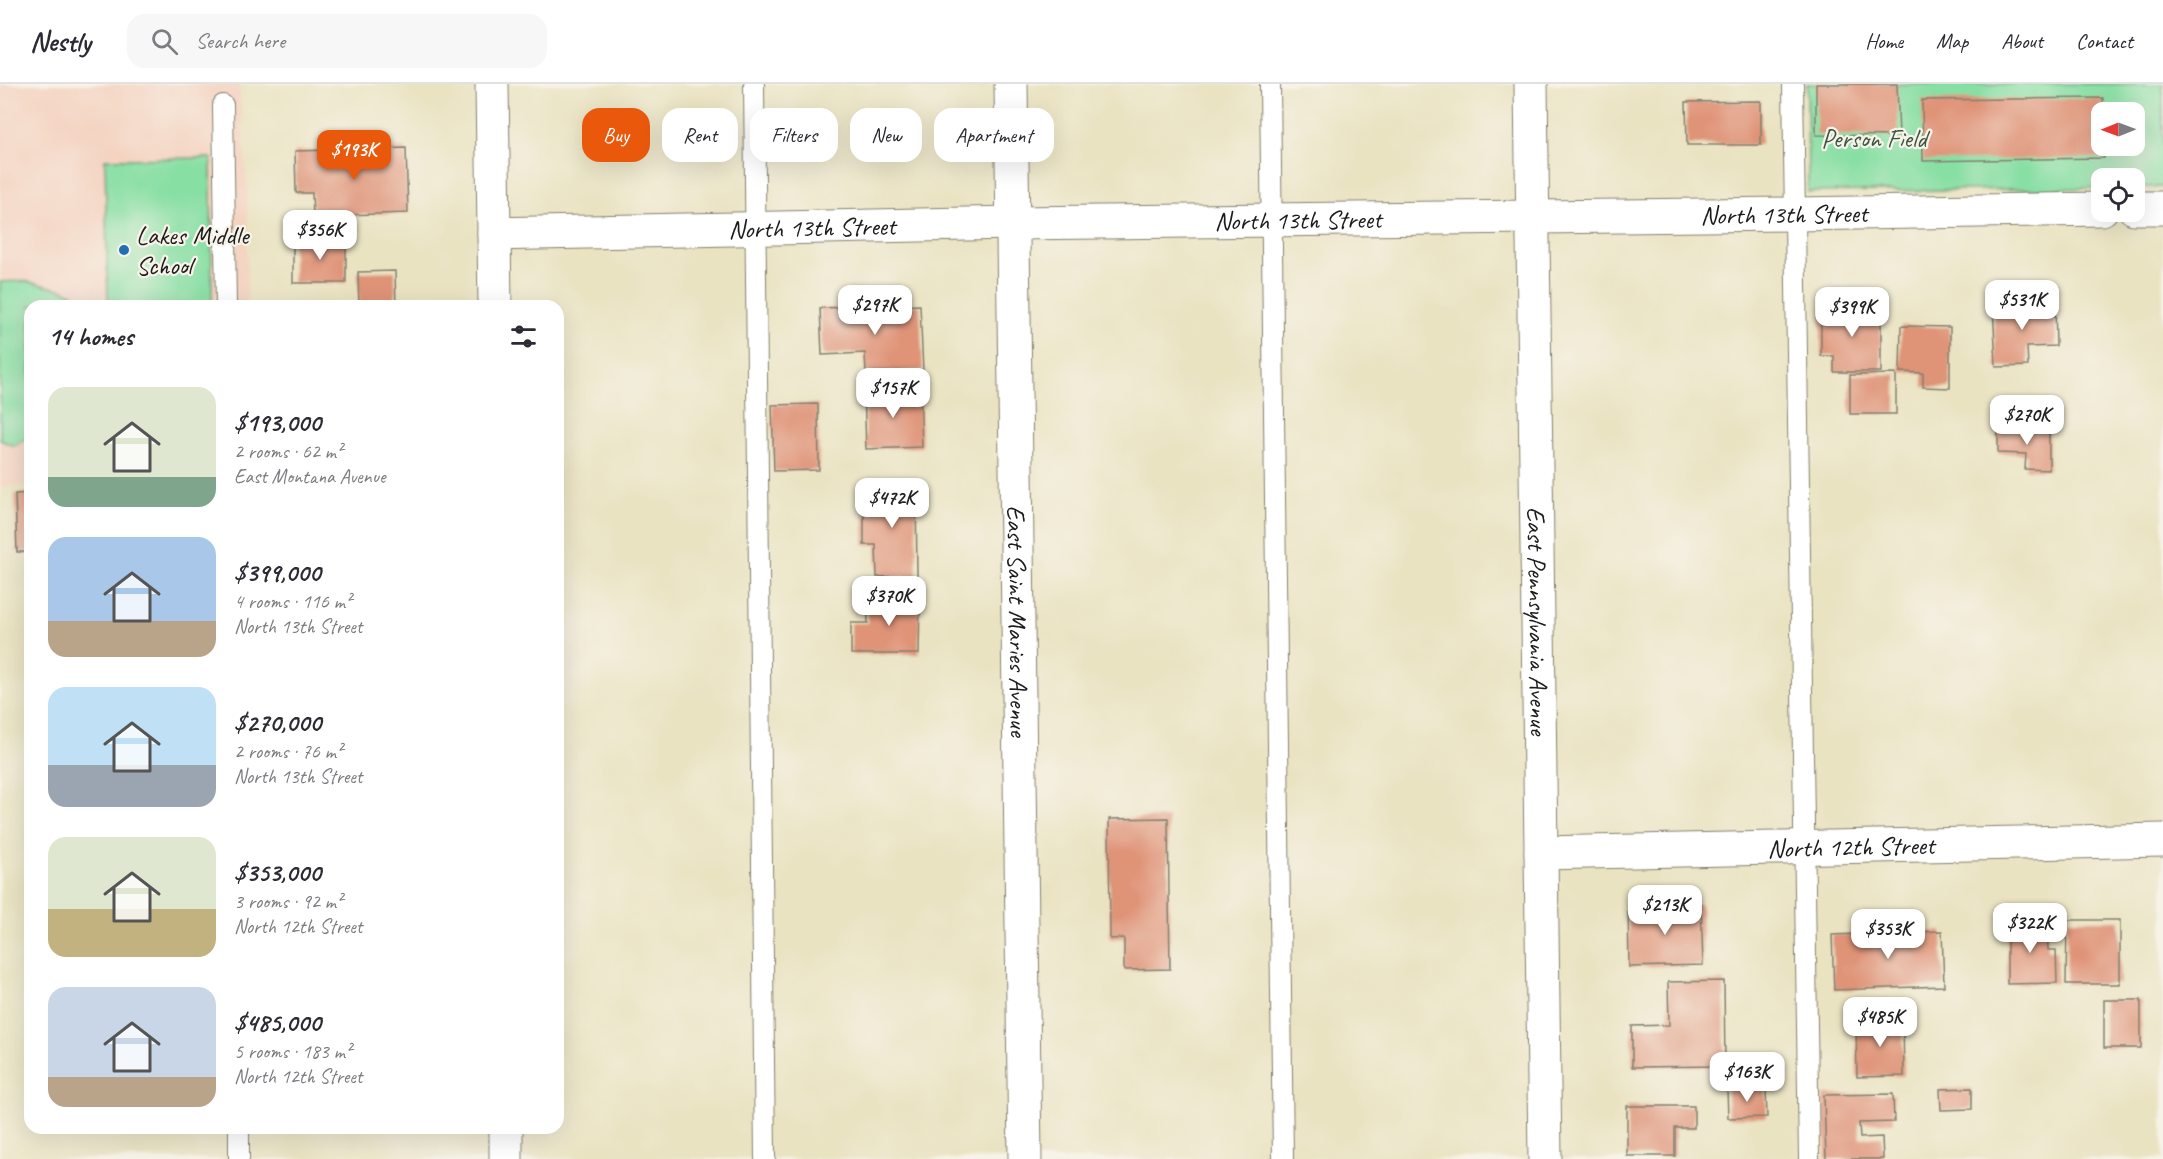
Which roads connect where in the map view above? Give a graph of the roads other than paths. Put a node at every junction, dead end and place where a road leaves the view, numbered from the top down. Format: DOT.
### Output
graph roads {
  1 [pos="492,84"];
  2 [pos="754,84"];
  3 [pos="1011,84"];
  4 [pos="1270,84"];
  5 [pos="1531,84"];
  6 [pos="1793,84"];
  7 [pos="223,105"];
  8 [pos="2145,208"];
  9 [pos="2163,208"];
  10 [pos="2091,209"];
  11 [pos="1795,214"];
  12 [pos="1533,218"];
  13 [pos="1271,221"];
  14 [pos="1013,223"];
  15 [pos="756,228"];
  16 [pos="494,234"];
  17 [pos="226,300"];
  18 [pos="495,300"];
  19 [pos="2163,840"];
  20 [pos="1804,848"];
  21 [pos="1541,853"];
  22 [pos="239,1134"];
  23 [pos="506,1134"];
  24 [pos="239,1159"];
  25 [pos="506,1159"];
  26 [pos="765,1159"];
  27 [pos="1025,1159"];
  28 [pos="1283,1159"];
  29 [pos="1545,1159"];
  30 [pos="1809,1159"];
  1 -- 16 [label="street"];
  2 -- 15 [label="lane"];
  3 -- 14 [label="street, East Saint Maries Avenue"];
  4 -- 13 [label="lane"];
  5 -- 12 [label="street, East Pennsylvania Avenue"];
  6 -- 11 [label="lane"];
  7 -- 17 [label="lane"];
  8 -- 9 [label="street"];
  10 -- 11 [label="street, North 13th Street"];
  11 -- 12 [label="street, North 13th Street"];
  11 -- 20 [label="lane"];
  12 -- 13 [label="street, North 13th Street"];
  12 -- 21 [label="street, East Pennsylvania Avenue"];
  13 -- 14 [label="street, North 13th Street"];
  13 -- 28 [label="lane"];
  14 -- 15 [label="street, North 13th Street"];
  14 -- 27 [label="street, East Saint Maries Avenue"];
  15 -- 16 [label="street, North 13th Street"];
  15 -- 26 [label="lane"];
  16 -- 18 [label="street"];
  19 -- 20 [label="street, North 12th Street"];
  20 -- 21 [label="street, North 12th Street"];
  20 -- 30 [label="lane"];
  21 -- 29 [label="street, East Pennsylvania Avenue"];
  22 -- 24 [label="lane"];
  23 -- 25 [label="street"];
}
